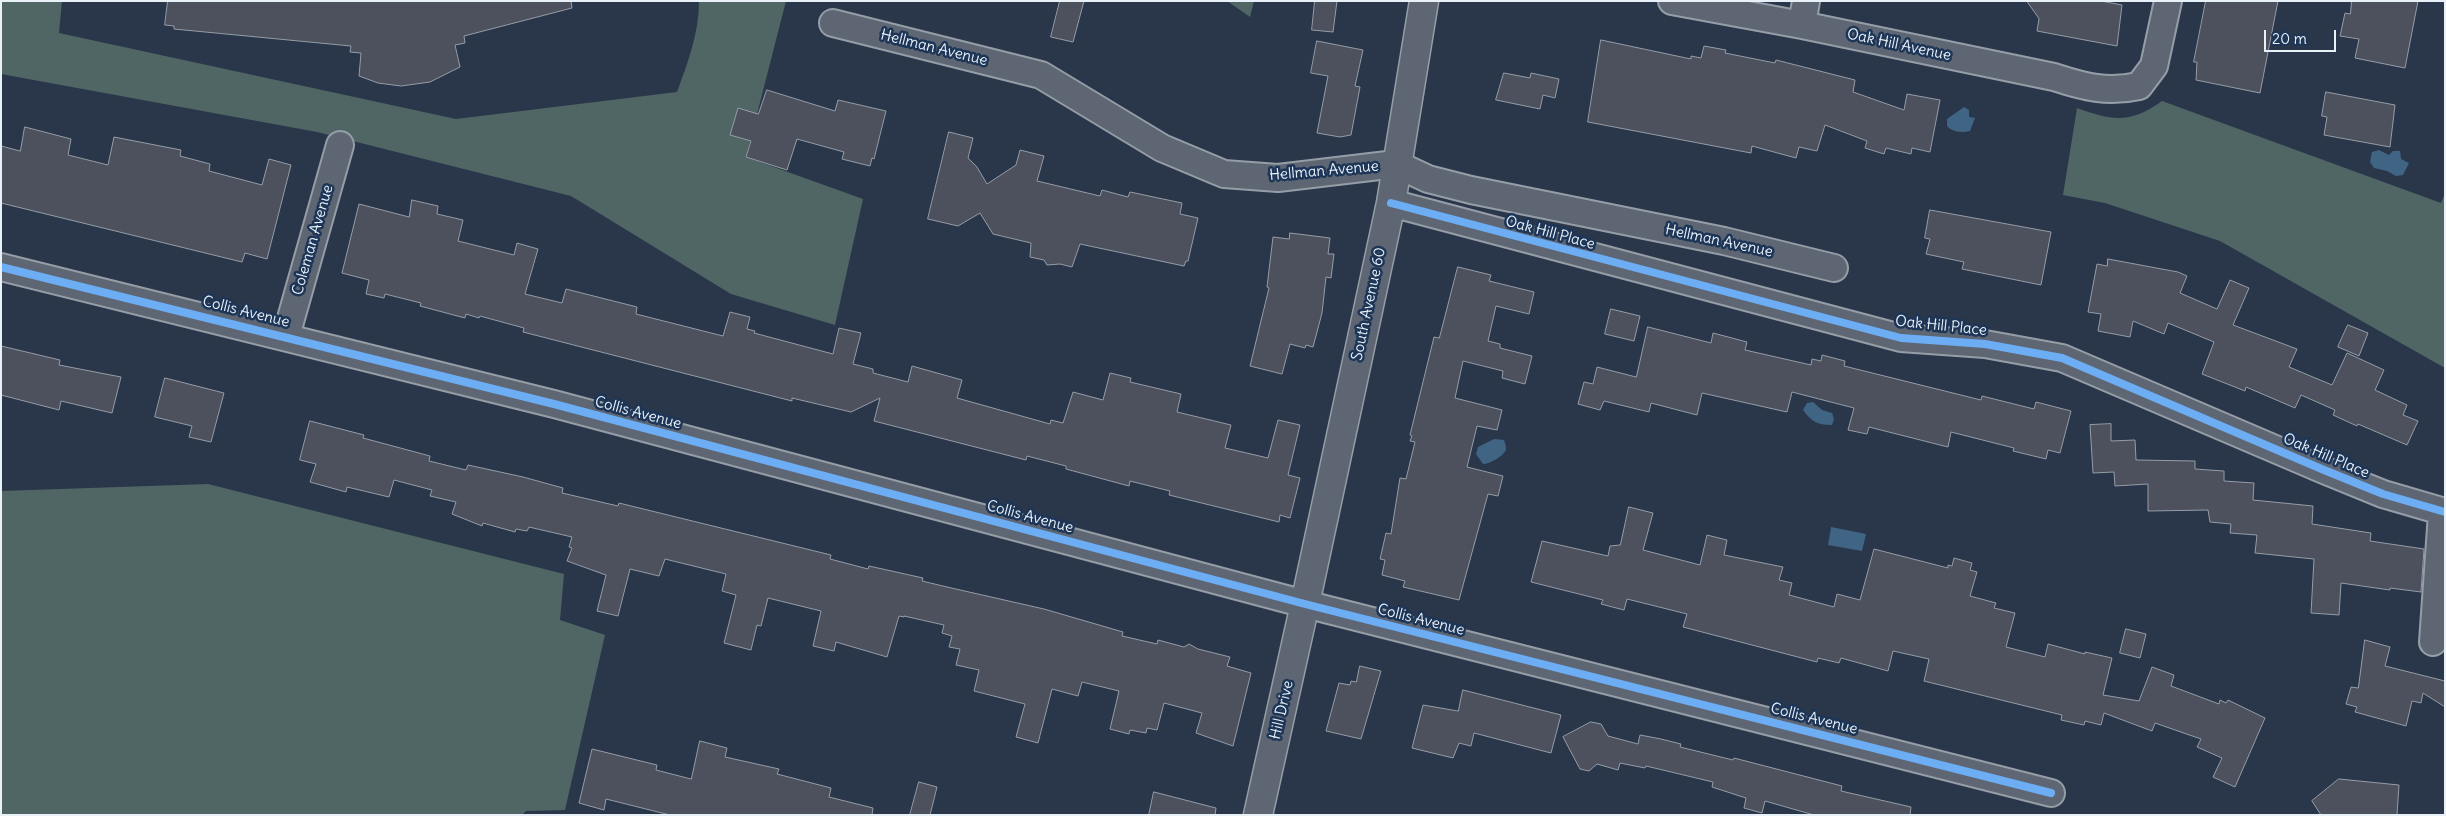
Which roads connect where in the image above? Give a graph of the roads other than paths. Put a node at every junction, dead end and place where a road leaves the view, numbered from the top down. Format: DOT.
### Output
graph roads {
  1 [pos="1424,1"];
  2 [pos="1672,1"];
  3 [pos="2168,1"];
  4 [pos="1804,13"];
  5 [pos="834,23"];
  6 [pos="340,144"];
  7 [pos="1396,164"];
  8 [pos="1390,204"];
  9 [pos="1,267"];
  10 [pos="1834,268"];
  11 [pos="286,336"];
  12 [pos="2443,513"];
  13 [pos="1306,604"];
  14 [pos="2433,642"];
  15 [pos="2051,793"];
  16 [pos="1258,815"];
  1 -- 7 [label="street, South Avenue 60"];
  2 -- 4 [label="street, Oak Hill Avenue"];
  3 -- 4 [label="street, Oak Hill Avenue"];
  5 -- 7 [label="street, Hellman Avenue"];
  6 -- 11 [label="street, Coleman Avenue"];
  7 -- 8 [label="street, South Avenue 60"];
  7 -- 10 [label="street, Hellman Avenue"];
  8 -- 12 [label="street, Oak Hill Place"];
  8 -- 13 [label="street, South Avenue 60"];
  9 -- 11 [label="street, Collis Avenue"];
  11 -- 13 [label="street, Collis Avenue"];
  12 -- 14 [label="street"];
  13 -- 15 [label="street, Collis Avenue"];
  13 -- 16 [label="street, Hill Drive"];
}
